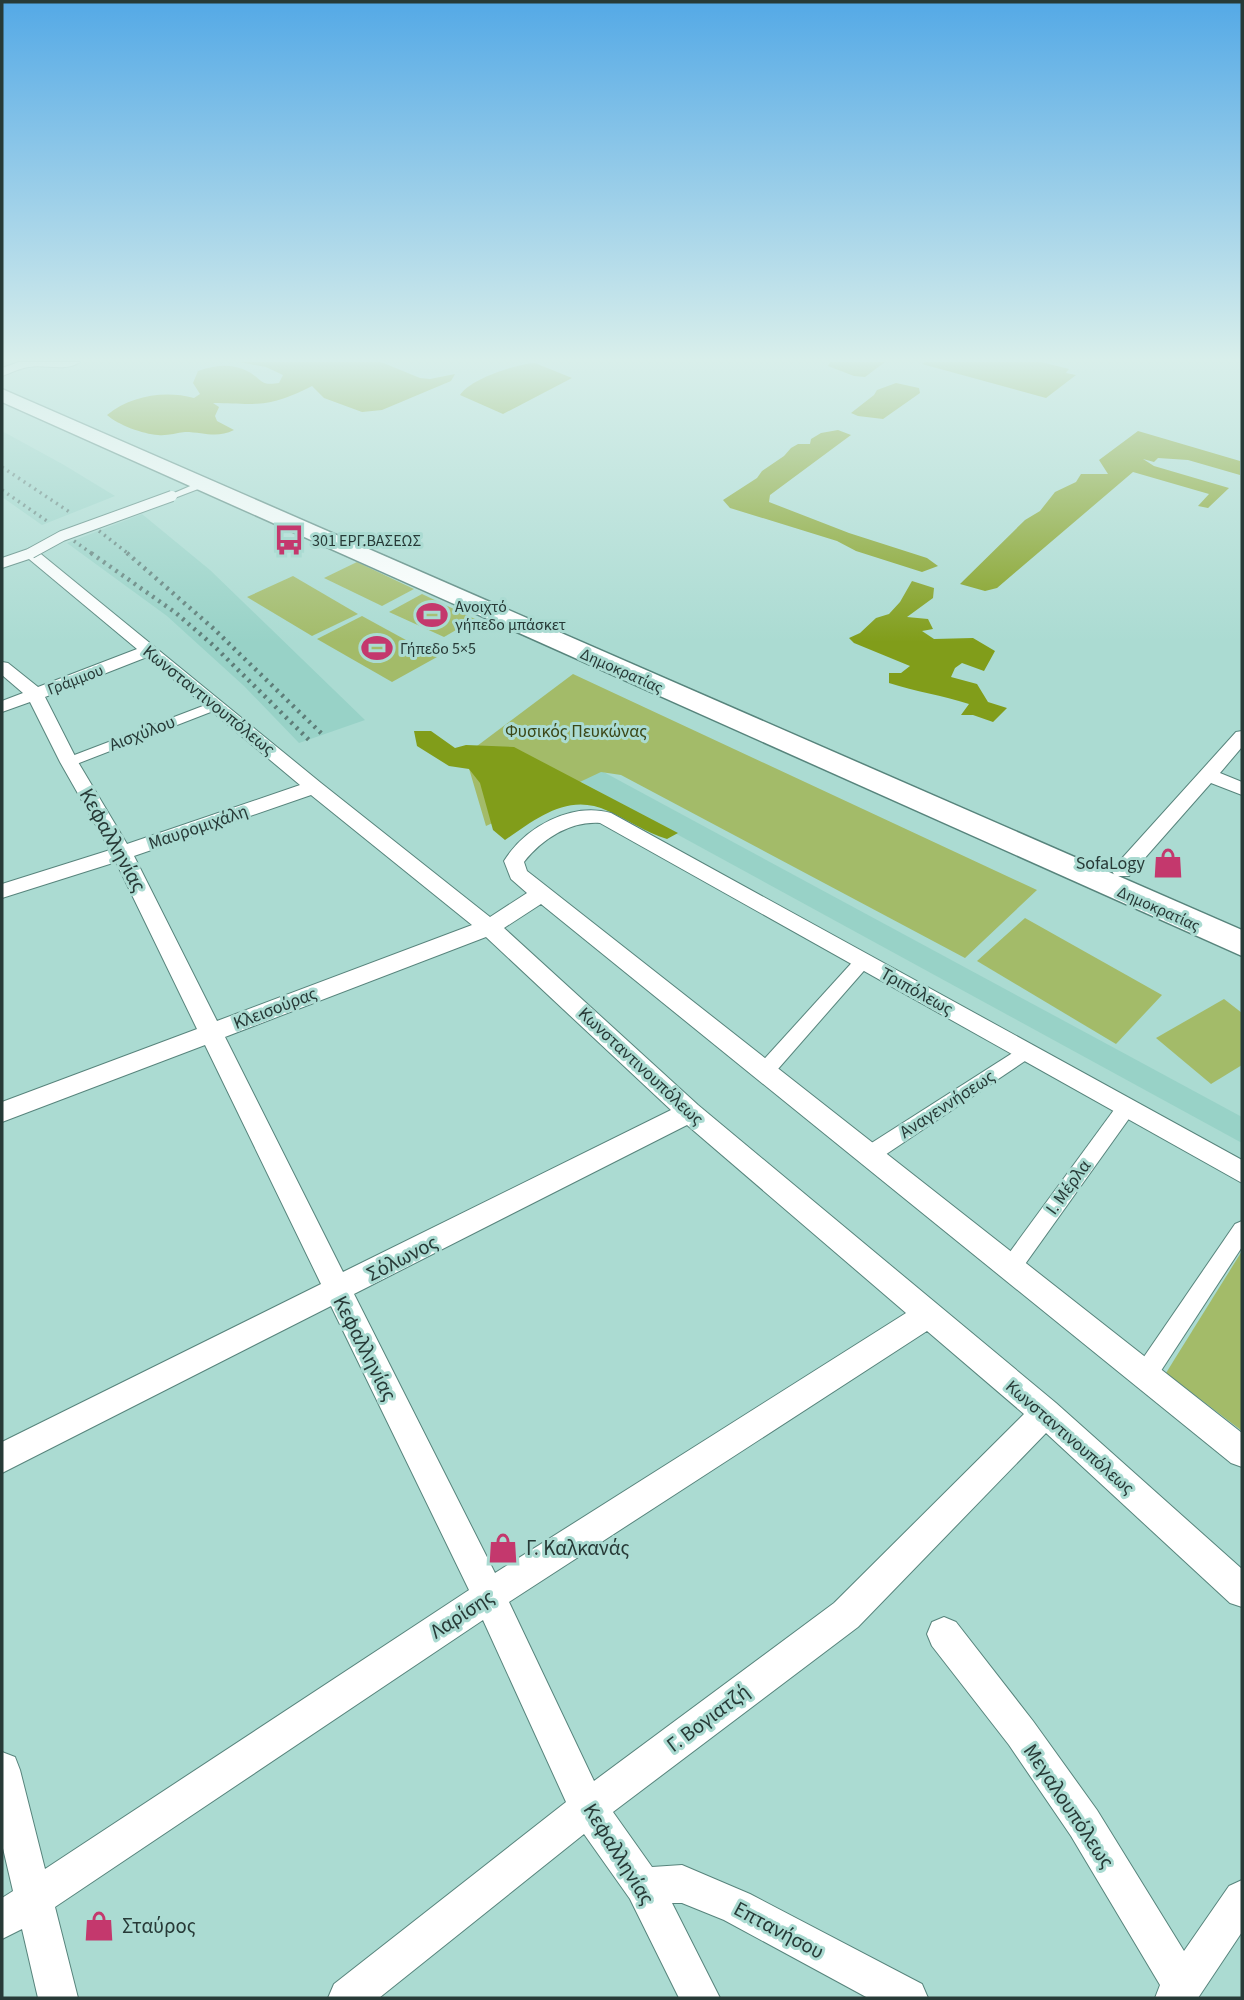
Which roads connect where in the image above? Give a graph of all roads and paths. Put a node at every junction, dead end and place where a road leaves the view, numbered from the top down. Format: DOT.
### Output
graph roads {
  1 [pos="138,455"];
  2 [pos="168,455"];
  3 [pos="202,484"];
  4 [pos="31,553"];
  5 [pos="2,564"];
  6 [pos="148,651"];
  7 [pos="2,667"];
  8 [pos="35,694"];
  9 [pos="216,705"];
  10 [pos="2,707"];
  11 [pos="1242,736"];
  12 [pos="69,762"];
  13 [pos="1209,775"];
  14 [pos="314,787"];
  15 [pos="1242,789"];
  16 [pos="122,853"];
  17 [pos="1122,872"];
  18 [pos="2,891"];
  19 [pos="542,893"];
  20 [pos="490,927"];
  21 [pos="1241,937"];
  22 [pos="863,961"];
  23 [pos="212,1032"];
  24 [pos="1026,1052"];
  25 [pos="764,1072"];
  26 [pos="1126,1108"];
  27 [pos="2,1112"];
  28 [pos="689,1112"];
  29 [pos="869,1155"];
  30 [pos="1242,1172"];
  31 [pos="1242,1230"];
  32 [pos="1011,1267"];
  33 [pos="337,1291"];
  34 [pos="927,1315"];
  35 [pos="1145,1375"];
  36 [pos="1045,1413"];
  37 [pos="1242,1452"];
  38 [pos="2,1458"];
  39 [pos="1242,1591"];
  40 [pos="489,1596"];
  41 [pos="944,1634"];
  42 [pos="2,1770"];
  43 [pos="588,1808"];
  44 [pos="643,1886"];
  45 [pos="34,1898"];
  46 [pos="1242,1899"];
  47 [pos="2,1920"];
  48 [pos="1179,1992"];
  49 [pos="58,1998"];
  50 [pos="348,1998"];
  51 [pos="700,1998"];
  52 [pos="908,1998"];
  1 -- 3 [label="main road, Δημοκρατίας"];
  2 -- 17 [label="main road, Δημοκρατίας"];
  3 -- 4 [label="street, bridge"];
  3 -- 21 [label="main road, Δημοκρατίας"];
  4 -- 5 [label="street"];
  4 -- 6 [label="street, Κωνσταντινουπόλεως"];
  6 -- 8 [label="street, Γράμμου"];
  6 -- 9 [label="street, Κωνσταντινουπόλεως"];
  7 -- 8 [label="street"];
  8 -- 10 [label="street, Γράμμου"];
  8 -- 12 [label="street, Κεφαλληνίας"];
  9 -- 12 [label="street, Αισχύλου"];
  9 -- 14 [label="street, Κωνσταντινουπόλεως"];
  11 -- 13 [label="street"];
  12 -- 16 [label="street, Κεφαλληνίας"];
  13 -- 15 [label="street"];
  13 -- 17 [label="street"];
  14 -- 16 [label="street, Μαυρομιχάλη"];
  14 -- 20 [label="street, Κωνσταντινουπόλεως"];
  16 -- 18 [label="street, Μαυρομιχάλη"];
  16 -- 23 [label="street, Κεφαλληνίας"];
  17 -- 21 [label="main road, Δημοκρατίας"];
  19 -- 20 [label="street, Κλεισούρας"];
  19 -- 22 [label="street, Τριπόλεως"];
  19 -- 25 [label="street"];
  20 -- 23 [label="street, Κλεισούρας"];
  20 -- 28 [label="street, Κωνσταντινουπόλεως"];
  22 -- 24 [label="street, Τριπόλεως"];
  22 -- 25 [label="street"];
  23 -- 27 [label="street, Κλεισούρας"];
  23 -- 33 [label="street, Κεφαλληνίας"];
  24 -- 26 [label="street, Τριπόλεως"];
  24 -- 29 [label="street, Αναγεννήσεως"];
  25 -- 29 [label="street"];
  26 -- 30 [label="street, Τριπόλεως"];
  26 -- 32 [label="street, Ι. Μέρλα"];
  28 -- 33 [label="street, Σόλωνος"];
  28 -- 34 [label="street, Κωνσταντινουπόλεως"];
  29 -- 32 [label="street"];
  31 -- 35 [label="street"];
  32 -- 35 [label="street"];
  33 -- 38 [label="street, Σόλωνος"];
  33 -- 40 [label="street, Κεφαλληνίας"];
  34 -- 36 [label="street, Κωνσταντινουπόλεως"];
  34 -- 40 [label="street, Λαρίσης"];
  35 -- 37 [label="street"];
  36 -- 39 [label="street, Κωνσταντινουπόλεως"];
  36 -- 43 [label="street, Γ. Βογιατζή"];
  40 -- 43 [label="street, Κεφαλληνίας"];
  40 -- 45 [label="street, Λαρίσης"];
  41 -- 48 [label="street, Μεγαλουπόλεως"];
  42 -- 45 [label="street"];
  43 -- 44 [label="street, Κεφαλληνίας"];
  43 -- 50 [label="street, Γ. Βογιατζή"];
  44 -- 51 [label="street, Κεφαλληνίας"];
  44 -- 52 [label="street, Επτανήσου"];
  45 -- 47 [label="street, Λαρίσης"];
  45 -- 49 [label="street"];
  46 -- 48 [label="street"];
}
